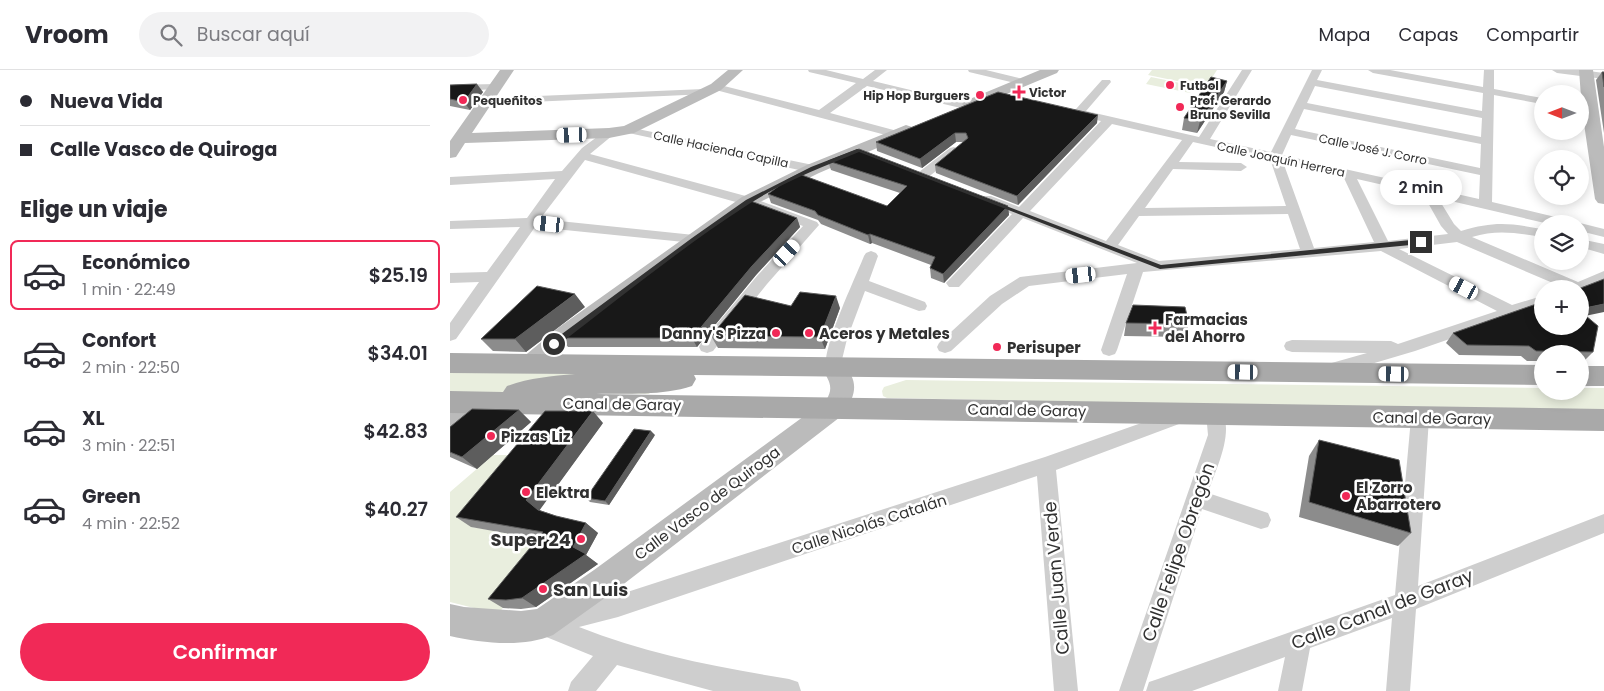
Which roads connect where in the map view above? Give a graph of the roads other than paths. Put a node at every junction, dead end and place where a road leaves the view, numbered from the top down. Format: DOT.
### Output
graph roads {
  1 [pos="507,70"];
  2 [pos="736,70"];
  3 [pos="813,70"];
  4 [pos="882,70"];
  5 [pos="973,70"];
  6 [pos="1052,70"];
  7 [pos="1247,70"];
  8 [pos="1317,70"];
  9 [pos="1373,70"];
  10 [pos="1490,70"];
  11 [pos="1558,70"];
  12 [pos="1586,71"];
  13 [pos="1604,76"];
  14 [pos="865,82"];
  15 [pos="1023,82"];
  16 [pos="1106,82"];
  17 [pos="1312,82"];
  18 [pos="1586,85"];
  19 [pos="496,87"];
  20 [pos="450,88"];
  21 [pos="710,89"];
  22 [pos="1490,91"];
  23 [pos="994,94"];
  24 [pos="1013,98"];
  25 [pos="1534,99"];
  26 [pos="486,100"];
  27 [pos="1300,105"];
  28 [pos="965,106"];
  29 [pos="1060,109"];
  30 [pos="1078,113"];
  31 [pos="822,114"];
  32 [pos="1488,116"];
  33 [pos="1109,120"];
  34 [pos="1589,128"];
  35 [pos="628,130"];
  36 [pos="1289,131"];
  37 [pos="609,134"];
  38 [pos="897,134"];
  39 [pos="460,138"];
  40 [pos="1189,139"];
  41 [pos="1202,142"];
  42 [pos="1488,142"];
  43 [pos="961,146"];
  44 [pos="859,150"];
  45 [pos="450,153"];
  46 [pos="583,156"];
  47 [pos="877,157"];
  48 [pos="1275,157"];
  49 [pos="1169,165"];
  50 [pos="1241,167"];
  51 [pos="813,168"];
  52 [pos="1348,172"];
  53 [pos="1487,173"];
  54 [pos="566,175"];
  55 [pos="450,180"];
  56 [pos="941,182"];
  57 [pos="1428,191"];
  58 [pos="977,195"];
  59 [pos="1604,199"];
  60 [pos="748,201"];
  61 [pos="1485,204"];
  62 [pos="1294,210"];
  63 [pos="1022,212"];
  64 [pos="1135,212"];
  65 [pos="1534,216"];
  66 [pos="531,222"];
  67 [pos="450,225"];
  68 [pos="1589,229"];
  69 [pos="1534,232"];
  70 [pos="1604,233"];
  71 [pos="1459,237"];
  72 [pos="694,239"];
  73 [pos="1589,245"];
  74 [pos="1109,246"];
  75 [pos="1383,246"];
  76 [pos="1604,249"];
  77 [pos="1309,253"];
  78 [pos="871,256"];
  79 [pos="1160,267"];
  80 [pos="1137,268"];
  81 [pos="1604,276"];
  82 [pos="490,277"];
  83 [pos="450,278"];
  84 [pos="1558,280"];
  85 [pos="954,283"];
  86 [pos="1589,283"];
  87 [pos="862,284"];
  88 [pos="1534,304"];
  89 [pos="920,306"];
  90 [pos="1512,312"];
  91 [pos="450,335"];
  92 [pos="1292,346"];
  93 [pos="707,347"];
  94 [pos="945,347"];
  95 [pos="1409,347"];
  96 [pos="1109,350"];
  97 [pos="450,363"];
  98 [pos="530,364"];
  99 [pos="729,366"];
  100 [pos="833,367"];
  101 [pos="1320,373"];
  102 [pos="1534,376"];
  103 [pos="1589,376"];
  104 [pos="1604,376"];
  105 [pos="450,402"];
  106 [pos="486,402"];
  107 [pos="835,407"];
  108 [pos="450,420"];
  109 [pos="1208,420"];
  110 [pos="1604,420"];
  111 [pos="1420,427"];
  112 [pos="1046,465"];
  113 [pos="1196,498"];
  114 [pos="1261,520"];
  115 [pos="1604,523"];
  116 [pos="1406,602"];
  117 [pos="542,624"];
  118 [pos="455,627"];
  119 [pos="1300,641"];
  120 [pos="612,652"];
  121 [pos="580,691"];
  122 [pos="788,691"];
  123 [pos="1066,691"];
  124 [pos="1131,691"];
  125 [pos="1158,691"];
  126 [pos="1290,691"];
  127 [pos="1398,691"];
  1 -- 19 [label="street"];
  2 -- 21 [label="street"];
  3 -- 14 [label="street"];
  4 -- 14 [label="street"];
  5 -- 15 [label="street"];
  6 -- 15 [label="street"];
  7 -- 41 [label="street"];
  8 -- 17 [label="street"];
  9 -- 22 [label="street"];
  10 -- 22 [label="street"];
  11 -- 12 [label="street"];
  12 -- 13 [label="street"];
  12 -- 18 [label="street"];
  14 -- 28 [label="street"];
  14 -- 31 [label="street"];
  15 -- 23 [label="street"];
  16 -- 30 [label="street"];
  17 -- 27 [label="street"];
  17 -- 32 [label="street"];
  19 -- 20 [label="street"];
  19 -- 26 [label="street"];
  21 -- 26 [label="street"];
  21 -- 31 [label="street"];
  21 -- 35 [label="street"];
  22 -- 25 [label="street"];
  22 -- 32 [label="street"];
  23 -- 24 [label="street"];
  23 -- 28 [label="street"];
  26 -- 39 [label="street"];
  27 -- 36 [label="street"];
  27 -- 42 [label="street"];
  28 -- 38 [label="street"];
  29 -- 30 [label="street, Calle Joaquín Herrera"];
  30 -- 33 [label="street, Calle Joaquín Herrera"];
  31 -- 38 [label="street"];
  32 -- 42 [label="street"];
  33 -- 40 [label="street, Calle Joaquín Herrera"];
  33 -- 63 [label="street"];
  34 -- 59 [label="street"];
  35 -- 37 [label="street"];
  35 -- 51 [label="street, Calle Hacienda Capilla"];
  36 -- 48 [label="street"];
  36 -- 53 [label="street, Calle José J. Corro"];
  37 -- 39 [label="street"];
  37 -- 46 [label="street"];
  38 -- 44 [label="street"];
  39 -- 45 [label="street"];
  40 -- 41 [label="street, Calle Joaquín Herrera"];
  40 -- 49 [label="street"];
  41 -- 48 [label="street, Calle Joaquín Herrera"];
  42 -- 53 [label="street"];
  43 -- 56 [label="street"];
  44 -- 47 [label="street"];
  44 -- 51 [label="street"];
  46 -- 54 [label="street"];
  46 -- 60 [label="street"];
  48 -- 52 [label="street, Calle Joaquín Herrera"];
  48 -- 62 [label="street"];
  49 -- 50 [label="street"];
  49 -- 64 [label="street"];
  51 -- 60 [label="street"];
  52 -- 57 [label="street, Calle Joaquín Herrera"];
  52 -- 75 [label="street"];
  53 -- 61 [label="street"];
  54 -- 55 [label="street"];
  54 -- 66 [label="street"];
  57 -- 61 [label="street, Calle Joaquín Herrera"];
  57 -- 71 [label="street"];
  58 -- 63 [label="street"];
  60 -- 72 [label="street"];
  60 -- 93 [label="street"];
  61 -- 65 [label="street, Calle Joaquín Herrera"];
  62 -- 64 [label="street"];
  62 -- 77 [label="street"];
  63 -- 74 [label="street"];
  63 -- 85 [label="street"];
  64 -- 74 [label="street"];
  66 -- 67 [label="street"];
  66 -- 72 [label="street"];
  66 -- 82 [label="street"];
  68 -- 70 [label="street"];
  69 -- 71 [label="street"];
  71 -- 75 [label="street"];
  71 -- 84 [label="street"];
  72 -- 98 [label="street"];
  73 -- 76 [label="street"];
  74 -- 79 [label="street"];
  75 -- 77 [label="street"];
  75 -- 90 [label="street"];
  77 -- 79 [label="street"];
  78 -- 87 [label="street"];
  79 -- 80 [label="street"];
  80 -- 94 [label="street"];
  80 -- 96 [label="street"];
  81 -- 86 [label="street"];
  82 -- 83 [label="street"];
  82 -- 91 [label="street"];
  87 -- 89 [label="street"];
  87 -- 100 [label="street"];
  88 -- 90 [label="street"];
  90 -- 95 [label="street"];
  92 -- 95 [label="street"];
  95 -- 101 [label="street"];
  97 -- 98 [label="main road"];
  98 -- 99 [label="main road"];
  99 -- 100 [label="main road"];
  99 -- 106 [label="main road"];
  100 -- 101 [label="main road"];
  100 -- 107 [label="street"];
  101 -- 102 [label="main road"];
  103 -- 104 [label="main road"];
  105 -- 106 [label="main road, Canal de Garay"];
  106 -- 107 [label="main road, Canal de Garay"];
  106 -- 108 [label="street"];
  107 -- 109 [label="main road, Canal de Garay"];
  107 -- 117 [label="street, Calle Vasco de Quiroga"];
  109 -- 111 [label="main road, Canal de Garay"];
  109 -- 112 [label="street, Calle Nicolás Catalán"];
  109 -- 113 [label="street, Calle Felipe Obregón"];
  110 -- 111 [label="main road, Canal de Garay"];
  111 -- 116 [label="street"];
  112 -- 117 [label="street, Calle Nicolás Catalán"];
  112 -- 123 [label="street, Calle Juan Verde"];
  113 -- 114 [label="street"];
  113 -- 124 [label="street, Calle Felipe Obregón"];
  115 -- 116 [label="street, Calle Canal de Garay"];
  116 -- 119 [label="street, Calle Canal de Garay"];
  116 -- 127 [label="street"];
  117 -- 118 [label="street"];
  117 -- 120 [label="street"];
  119 -- 125 [label="street, Calle Canal de Garay"];
  119 -- 126 [label="street"];
  120 -- 121 [label="street"];
  120 -- 122 [label="street"];
}
